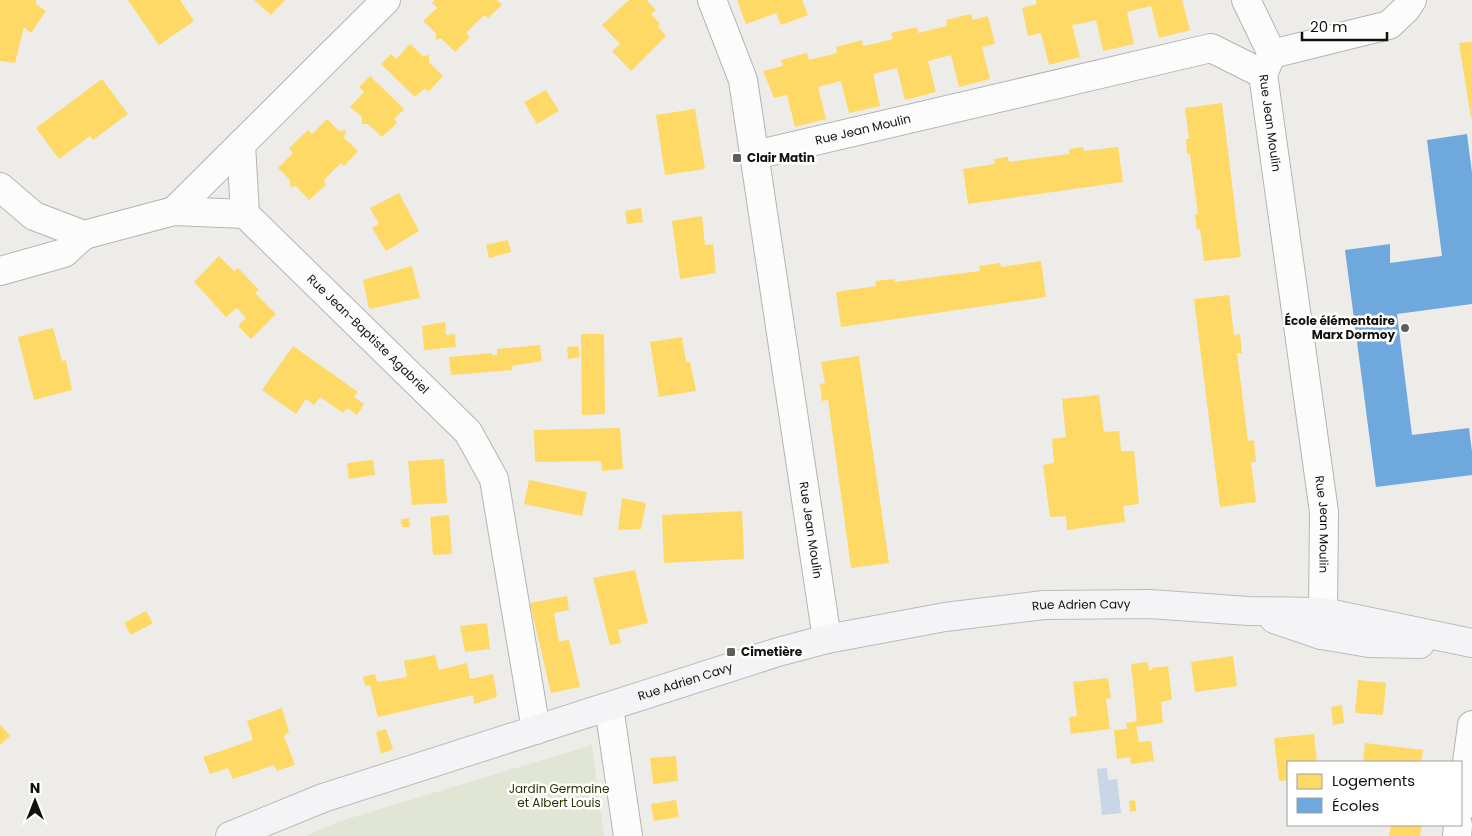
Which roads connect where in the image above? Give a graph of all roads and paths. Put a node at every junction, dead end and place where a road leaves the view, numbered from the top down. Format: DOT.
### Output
graph roads {
  1 [pos="386,0"];
  2 [pos="712,0"];
  3 [pos="1246,0"];
  4 [pos="1412,0"];
  5 [pos="1267,64"];
  6 [pos="241,144"];
  7 [pos="755,155"];
  8 [pos="0,187"];
  9 [pos="174,211"];
  10 [pos="245,214"];
  11 [pos="84,235"];
  12 [pos="0,271"];
  13 [pos="1322,624"];
  14 [pos="827,639"];
  15 [pos="1472,644"];
  16 [pos="609,707"];
  17 [pos="1472,724"];
  18 [pos="536,730"];
  19 [pos="1462,800"];
  20 [pos="230,836"];
  21 [pos="628,836"];
  1 -- 6 [label="street"];
  2 -- 7 [label="street, Rue Jean Moulin"];
  3 -- 5 [label="street"];
  4 -- 5 [label="street"];
  5 -- 7 [label="street, Rue Jean Moulin"];
  5 -- 13 [label="street, Rue Jean Moulin"];
  6 -- 9 [label="street"];
  6 -- 10 [label="street"];
  7 -- 14 [label="street, Rue Jean Moulin"];
  8 -- 11 [label="street"];
  9 -- 10 [label="street"];
  9 -- 11 [label="street"];
  10 -- 18 [label="street, Rue Jean-Baptiste Agabriel"];
  11 -- 12 [label="street"];
  13 -- 14 [label="main road, Rue Adrien Cavy"];
  13 -- 15 [label="main road, Rue Adrien Cavy"];
  14 -- 16 [label="main road, Rue Adrien Cavy"];
  16 -- 18 [label="main road, Rue Adrien Cavy"];
  16 -- 21 [label="street"];
  17 -- 19 [label="street"];
  18 -- 20 [label="main road, Rue Adrien Cavy"];
}
